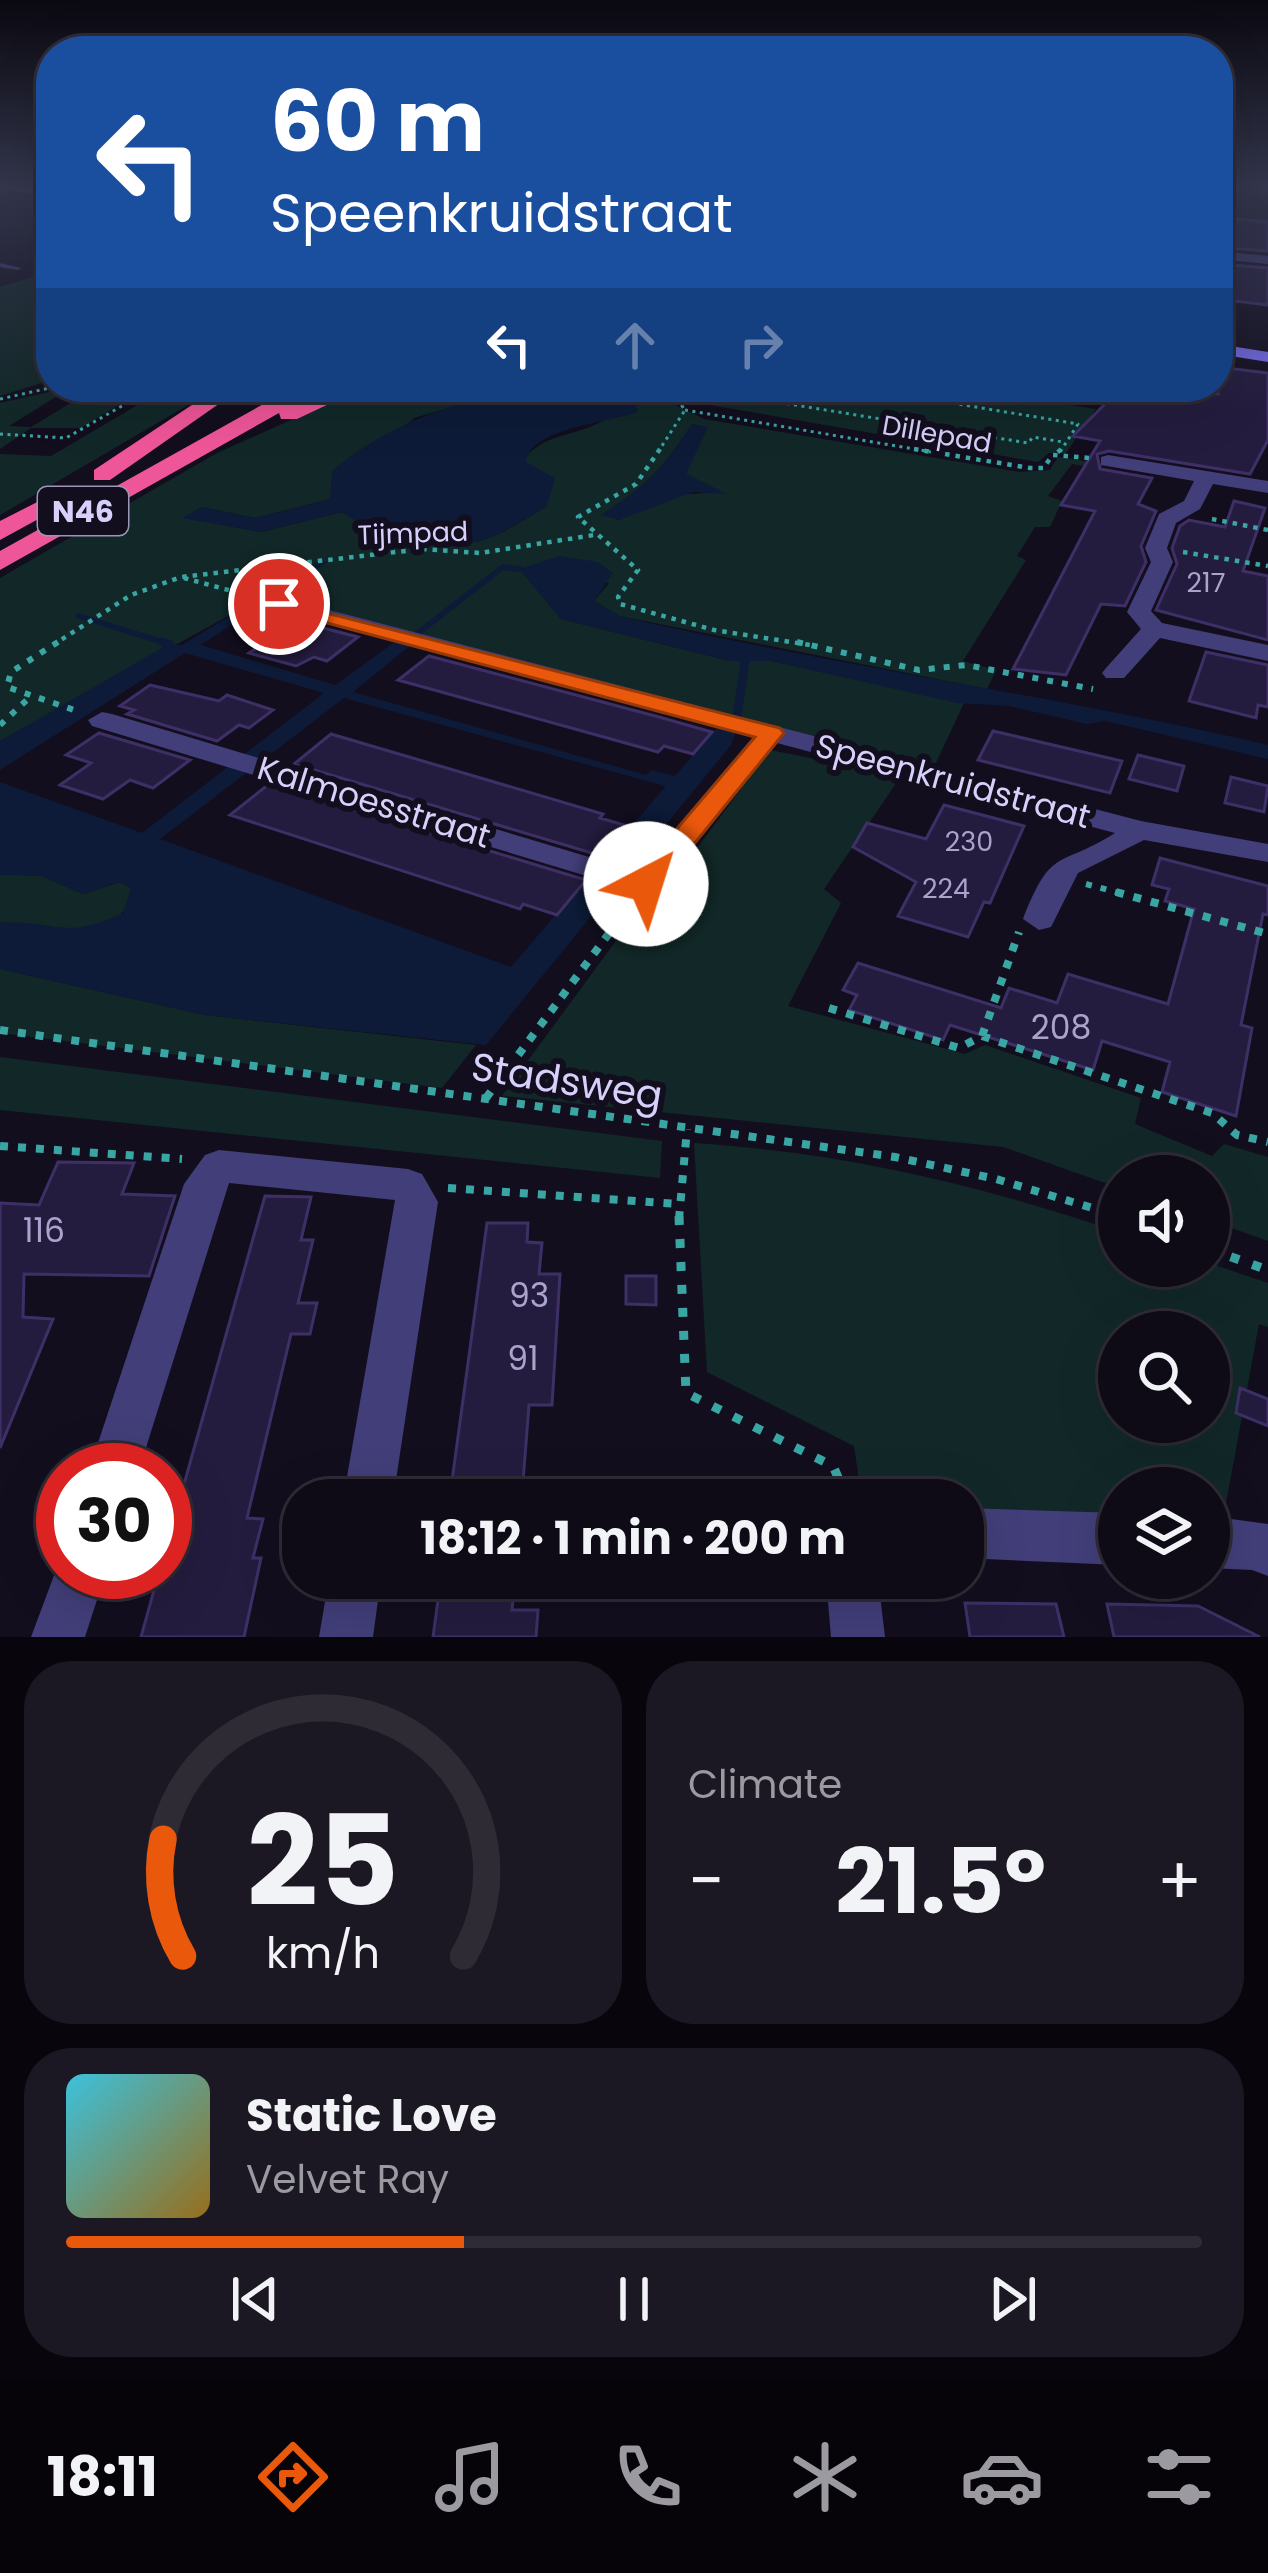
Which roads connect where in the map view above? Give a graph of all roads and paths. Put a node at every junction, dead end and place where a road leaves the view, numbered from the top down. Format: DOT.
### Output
graph roads {
  1 [pos="0,265"];
  2 [pos="19,268"];
  3 [pos="1233,353"];
  4 [pos="1268,359"];
  5 [pos="36,391"];
  6 [pos="0,399"];
  7 [pos="131,402"];
  8 [pos="211,402"];
  9 [pos="242,402"];
  10 [pos="282,402"];
  11 [pos="319,402"];
  12 [pos="686,402"];
  13 [pos="777,402"];
  14 [pos="946,402"];
  15 [pos="685,410"];
  16 [pos="0,434"];
  17 [pos="1063,442"];
  18 [pos="1062,454"];
  19 [pos="1108,461"];
  20 [pos="169,464"];
  21 [pos="102,475"];
  22 [pos="1206,477"];
  23 [pos="1268,487"];
  24 [pos="1186,509"];
  25 [pos="1268,530"];
  26 [pos="0,532"];
  27 [pos="594,535"];
  28 [pos="1156,548"];
  29 [pos="0,562"];
  30 [pos="1268,566"];
  31 [pos="181,577"];
  32 [pos="248,596"];
  33 [pos="279,604"];
  34 [pos="1154,629"];
  35 [pos="1268,653"];
  36 [pos="1115,674"];
  37 [pos="31,697"];
  38 [pos="59,706"];
  39 [pos="102,720"];
  40 [pos="0,725"];
  41 [pos="744,726"];
  42 [pos="1139,830"];
  43 [pos="1268,853"];
  44 [pos="1053,876"];
  45 [pos="634,881"];
  46 [pos="1039,919"];
  47 [pos="1268,934"];
  48 [pos="829,1008"];
  49 [pos="0,1030"];
  50 [pos="982,1036"];
  51 [pos="486,1098"];
  52 [pos="687,1129"];
  53 [pos="1268,1142"];
  54 [pos="0,1146"];
  55 [pos="219,1166"];
  56 [pos="408,1185"];
  57 [pos="678,1204"];
  58 [pos="1098,1210"];
  59 [pos="1230,1256"];
  60 [pos="1268,1270"];
  61 [pos="122,1443"];
  62 [pos="371,1479"];
  63 [pos="839,1479"];
  64 [pos="984,1534"];
  65 [pos="1098,1538"];
  66 [pos="1230,1543"];
  67 [pos="1268,1550"];
  68 [pos="71,1599"];
  69 [pos="352,1599"];
  70 [pos="854,1599"];
  71 [pos="58,1637"];
  72 [pos="346,1637"];
  73 [pos="859,1637"];
  1 -- 2 [label="lane"];
  3 -- 4 [label="main road"];
  5 -- 6 [label="path"];
  7 -- 16 [label="path"];
  8 -- 21 [label="highway, N46"];
  9 -- 21 [label="highway, N46"];
  10 -- 20 [label="highway, N46"];
  11 -- 20 [label="highway, N46"];
  12 -- 15 [label="path"];
  13 -- 17 [label="path"];
  14 -- 17 [label="path"];
  15 -- 18 [label="path, Dillepad"];
  15 -- 27 [label="path"];
  17 -- 18 [label="path"];
  18 -- 19 [label="path, Dillepad"];
  19 -- 22 [label="street"];
  20 -- 29 [label="highway, N46"];
  21 -- 26 [label="highway, N46"];
  22 -- 23 [label="street"];
  22 -- 24 [label="street"];
  24 -- 25 [label="path"];
  24 -- 28 [label="street"];
  27 -- 31 [label="path, Tijmpad"];
  27 -- 36 [label="path"];
  28 -- 30 [label="path"];
  28 -- 34 [label="street"];
  31 -- 32 [label="path"];
  31 -- 37 [label="path, Tijmpad"];
  33 -- 41 [label="street, Speenkruidstraat"];
  34 -- 35 [label="street"];
  34 -- 36 [label="street"];
  37 -- 38 [label="path"];
  37 -- 40 [label="path"];
  39 -- 45 [label="street, Kalmoesstraat"];
  41 -- 42 [label="street, Speenkruidstraat"];
  41 -- 45 [label="street"];
  42 -- 43 [label="street, Speenkruidstraat"];
  42 -- 44 [label="street, Speenkruidstraat"];
  44 -- 46 [label="street, Speenkruidstraat"];
  44 -- 47 [label="path, Speenkruidstraat"];
  45 -- 51 [label="path"];
  46 -- 50 [label="path"];
  48 -- 50 [label="path"];
  49 -- 51 [label="path, Stadsweg"];
  50 -- 53 [label="path"];
  51 -- 52 [label="path, Stadsweg"];
  52 -- 57 [label="path"];
  52 -- 58 [label="path, Stadsweg"];
  54 -- 55 [label="path"];
  55 -- 56 [label="street"];
  55 -- 61 [label="street"];
  56 -- 57 [label="path"];
  56 -- 62 [label="street"];
  57 -- 63 [label="path"];
  59 -- 60 [label="path"];
  64 -- 65 [label="street"];
  66 -- 67 [label="street"];
  68 -- 71 [label="street"];
  69 -- 72 [label="street"];
  70 -- 73 [label="street"];
}
